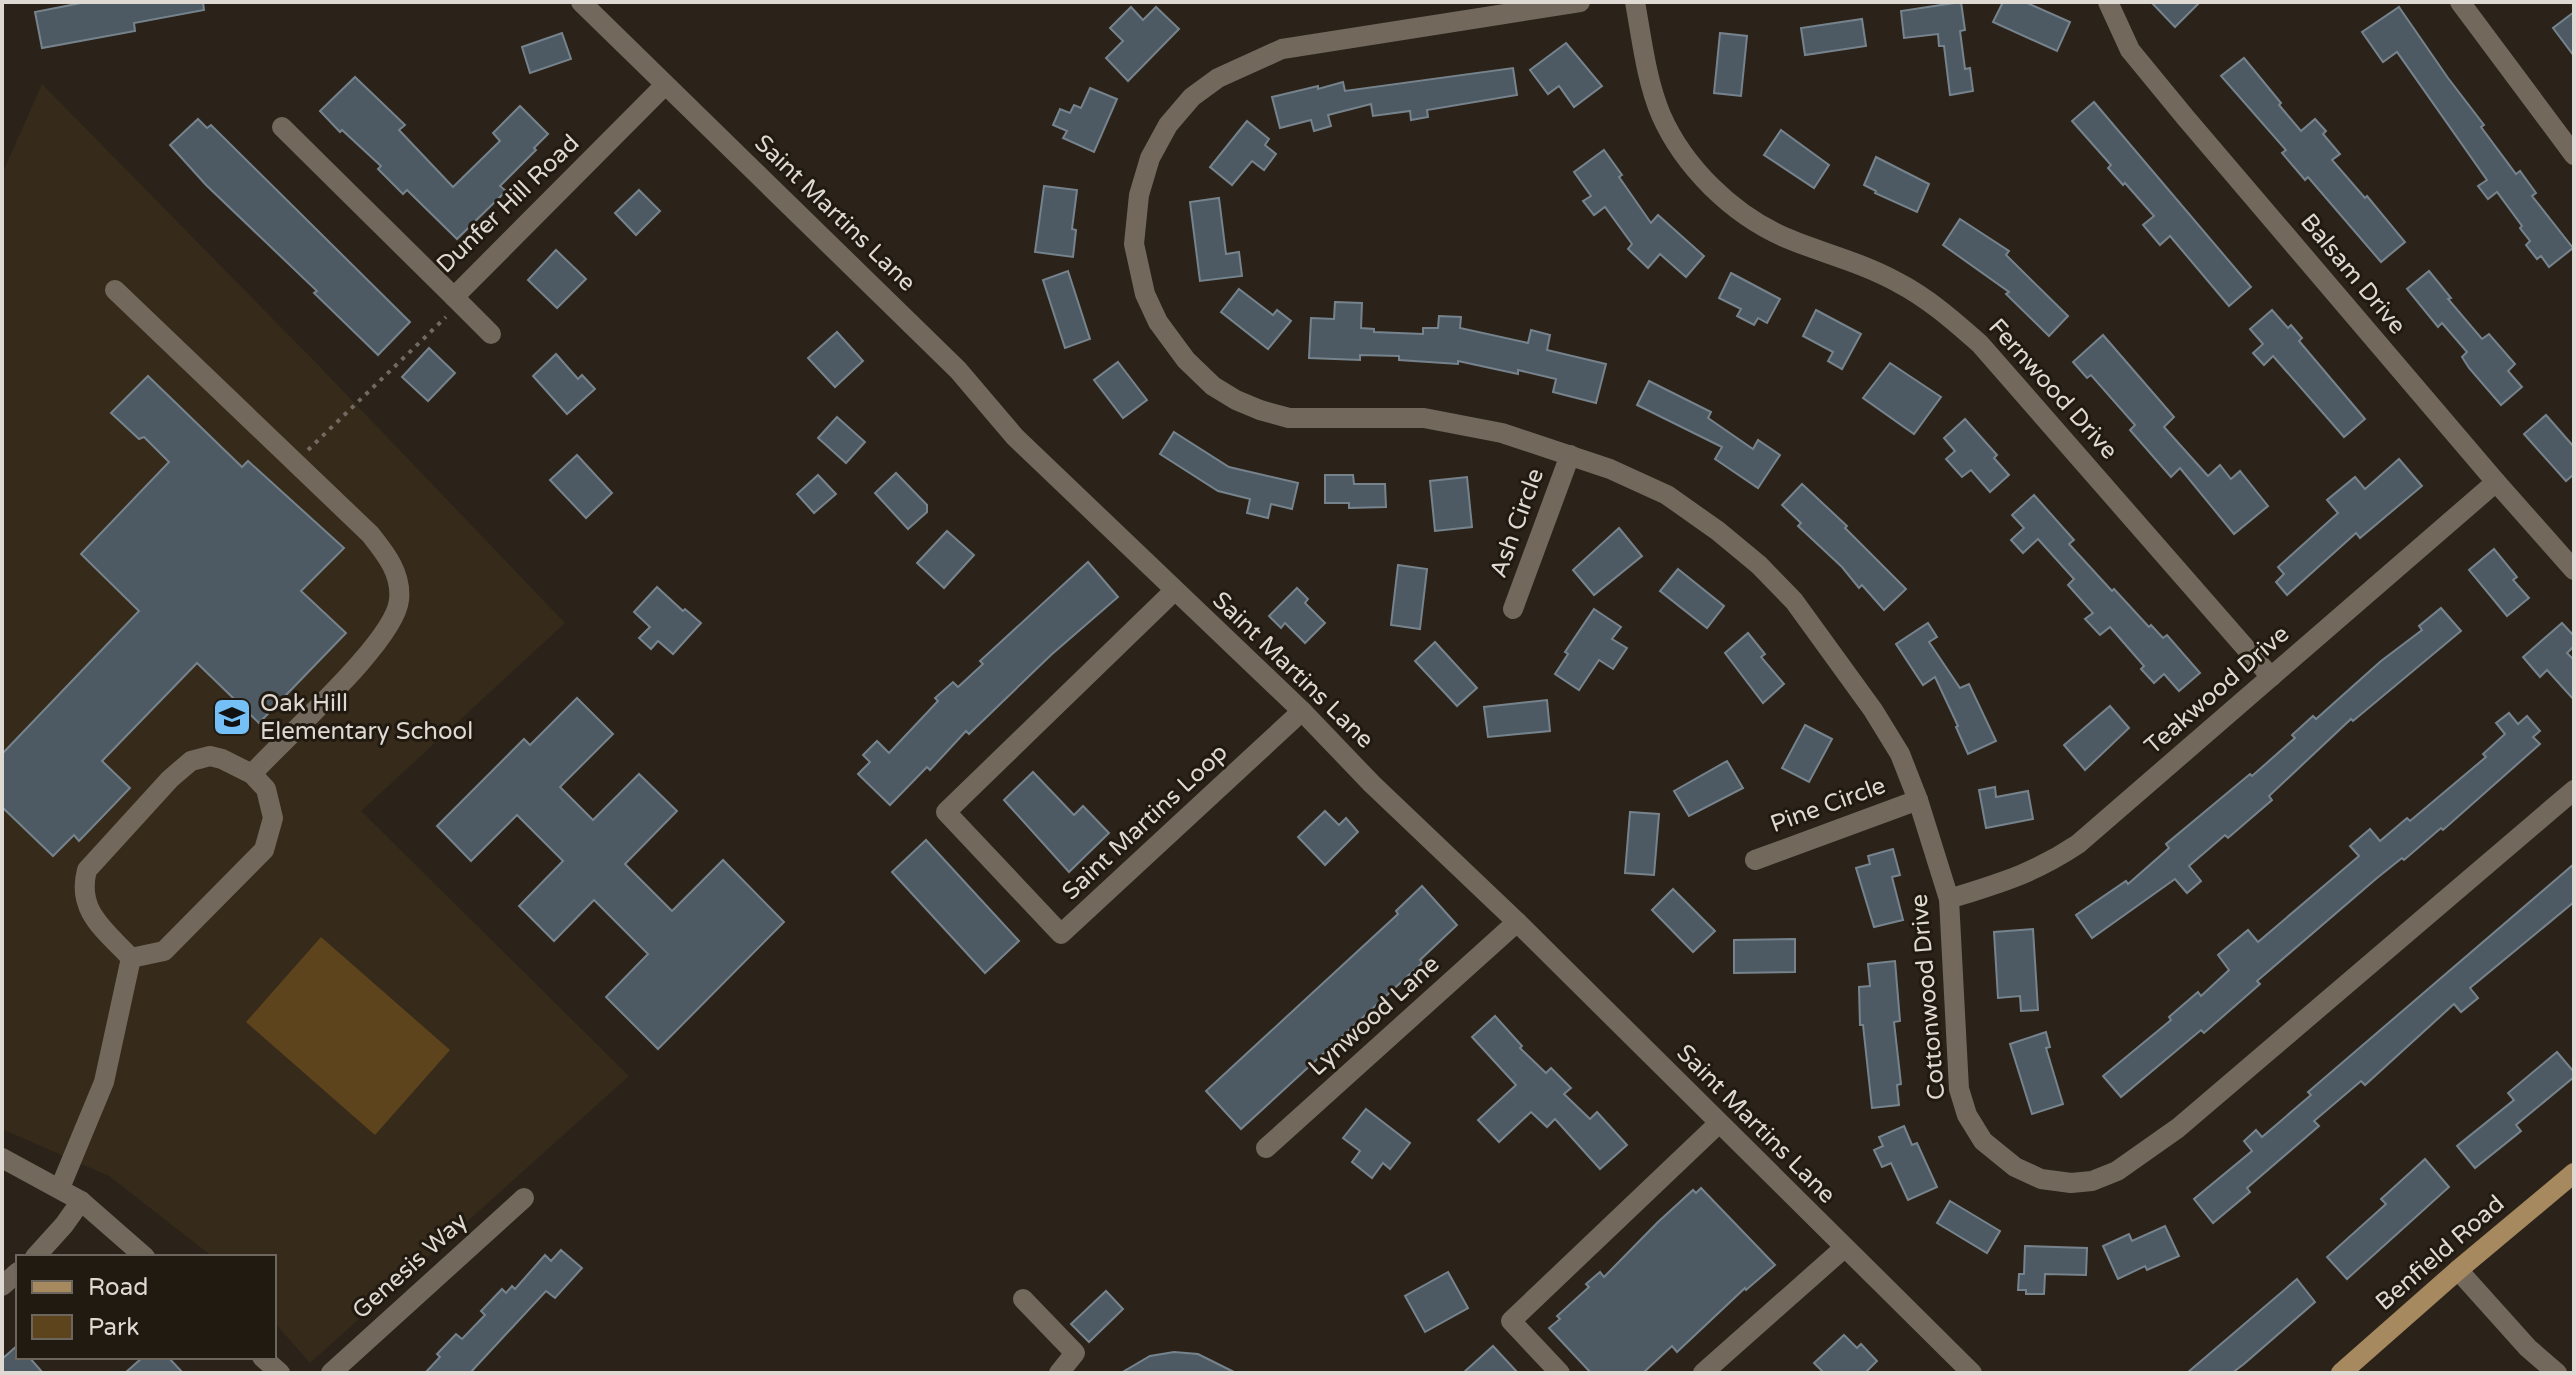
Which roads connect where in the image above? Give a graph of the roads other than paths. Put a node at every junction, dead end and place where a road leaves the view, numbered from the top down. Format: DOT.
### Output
graph roads {
  1 [pos="581,2"];
  2 [pos="1580,2"];
  3 [pos="1635,2"];
  4 [pos="2108,2"];
  5 [pos="2460,2"];
  6 [pos="665,85"];
  7 [pos="282,127"];
  8 [pos="2574,155"];
  9 [pos="115,290"];
  10 [pos="457,300"];
  11 [pos="491,334"];
  12 [pos="1570,455"];
  13 [pos="2496,482"];
  14 [pos="2574,570"];
  15 [pos="1174,591"];
  16 [pos="1513,609"];
  17 [pos="2271,677"];
  18 [pos="1302,711"];
  19 [pos="252,774"];
  20 [pos="2574,790"];
  21 [pos="1918,800"];
  22 [pos="1755,860"];
  23 [pos="1949,899"];
  24 [pos="1517,922"];
  25 [pos="131,958"];
  26 [pos="1718,1124"];
  27 [pos="1266,1148"];
  28 [pos="2,1158"];
  29 [pos="2574,1173"];
  30 [pos="60,1188"];
  31 [pos="524,1198"];
  32 [pos="81,1201"];
  33 [pos="1844,1248"];
  34 [pos="37,1255"];
  35 [pos="143,1255"];
  36 [pos="2458,1270"];
  37 [pos="1023,1299"];
  38 [pos="264,1359"];
  39 [pos="280,1373"];
  40 [pos="331,1373"];
  41 [pos="1059,1373"];
  42 [pos="1560,1373"];
  43 [pos="1703,1373"];
  44 [pos="1972,1373"];
  45 [pos="2341,1373"];
  46 [pos="2557,1373"];
  1 -- 6 [label="street, Saint Martins Lane"];
  2 -- 12 [label="street, Cottonwood Drive"];
  3 -- 17 [label="street, Fernwood Drive"];
  4 -- 13 [label="street, Balsam Drive"];
  5 -- 8 [label="street"];
  6 -- 10 [label="street, Dunfer Hill Road"];
  6 -- 15 [label="street, Saint Martins Lane"];
  7 -- 10 [label="street, Dunfer Hill Road"];
  9 -- 19 [label="street"];
  10 -- 11 [label="street"];
  12 -- 16 [label="street, Ash Circle"];
  12 -- 21 [label="street, Cottonwood Drive"];
  13 -- 14 [label="street, Balsam Drive"];
  13 -- 17 [label="street, Teakwood Drive"];
  15 -- 18 [label="street, Saint Martins Lane"];
  15 -- 18 [label="street, Saint Martins Loop"];
  17 -- 23 [label="street, Teakwood Drive"];
  18 -- 24 [label="street, Saint Martins Lane"];
  19 -- 25 [label="street"];
  19 -- 25 [label="street"];
  20 -- 23 [label="street, Cottonwood Drive"];
  21 -- 22 [label="street, Pine Circle"];
  21 -- 23 [label="street, Cottonwood Drive"];
  24 -- 26 [label="street, Saint Martins Lane"];
  24 -- 27 [label="street, Lynwood Lane"];
  25 -- 30 [label="street"];
  26 -- 33 [label="street, Saint Martins Lane"];
  26 -- 42 [label="street"];
  28 -- 30 [label="street"];
  29 -- 36 [label="main road, Benfield Road"];
  30 -- 32 [label="street"];
  31 -- 40 [label="street, Genesis Way"];
  32 -- 34 [label="street"];
  32 -- 35 [label="street"];
  33 -- 43 [label="street"];
  33 -- 44 [label="street, Saint Martins Lane"];
  36 -- 45 [label="main road, Benfield Road"];
  36 -- 46 [label="street"];
  37 -- 41 [label="street"];
  38 -- 39 [label="street"];
}
